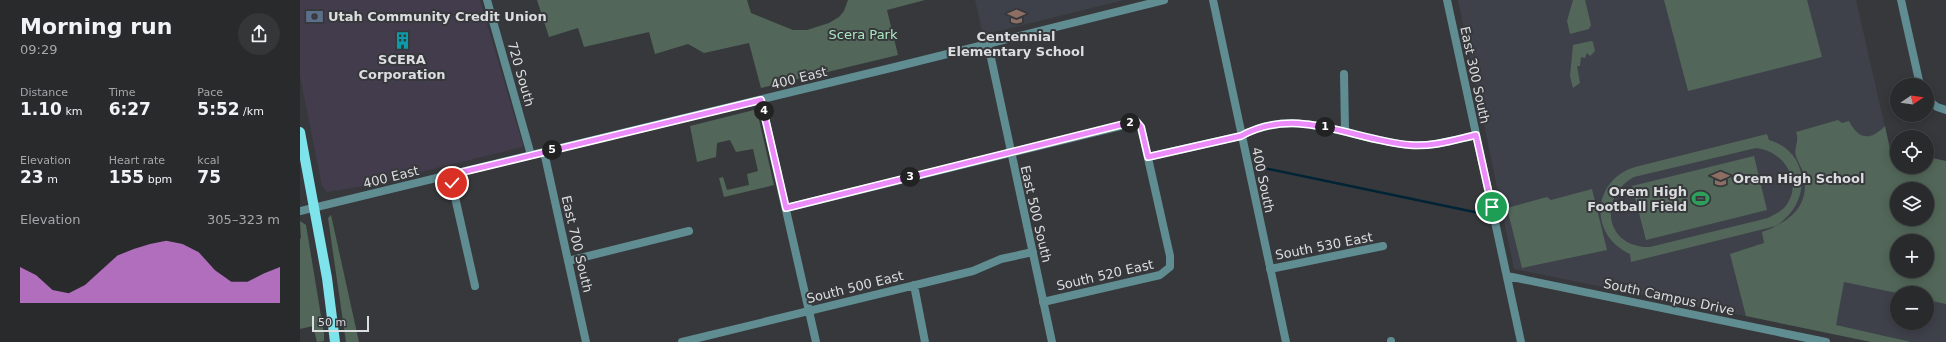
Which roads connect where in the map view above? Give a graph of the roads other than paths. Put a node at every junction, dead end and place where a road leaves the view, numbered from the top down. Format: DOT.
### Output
graph roads {
  1 [pos="487,0"];
  2 [pos="1164,0"];
  3 [pos="1213,0"];
  4 [pos="1447,0"];
  5 [pos="1901,0"];
  6 [pos="988,44"];
  7 [pos="1344,74"];
  8 [pos="1918,78"];
  9 [pos="761,100"];
  10 [pos="1934,105"];
  11 [pos="1946,110"];
  12 [pos="1345,131"];
  13 [pos="300,132"];
  14 [pos="1476,135"];
  15 [pos="1241,136"];
  16 [pos="544,152"];
  17 [pos="1010,153"];
  18 [pos="531,155"];
  19 [pos="1148,157"];
  20 [pos="450,175"];
  21 [pos="314,208"];
  22 [pos="786,208"];
  23 [pos="300,211"];
  24 [pos="688,231"];
  25 [pos="1383,246"];
  26 [pos="1033,252"];
  27 [pos="568,261"];
  28 [pos="1270,269"];
  29 [pos="1507,276"];
  30 [pos="914,285"];
  31 [pos="475,286"];
  32 [pos="1044,302"];
  33 [pos="809,311"];
  34 [pos="701,340"];
  35 [pos="335,342"];
  36 [pos="586,342"];
  37 [pos="682,342"];
  38 [pos="816,342"];
  39 [pos="925,342"];
  40 [pos="1052,342"];
  41 [pos="1286,342"];
  42 [pos="1521,342"];
  43 [pos="1826,342"];
  1 -- 18 [label="street, 720 South"];
  2 -- 6 [label="street, 400 East"];
  3 -- 15 [label="street, 400 South"];
  4 -- 14 [label="street, East 300 South"];
  5 -- 8 [label="street"];
  6 -- 9 [label="street, 400 East"];
  6 -- 17 [label="street, East 500 South"];
  7 -- 12 [label="street"];
  9 -- 16 [label="street, 400 East"];
  9 -- 22 [label="street"];
  10 -- 11 [label="street"];
  12 -- 14 [label="street"];
  12 -- 15 [label="street"];
  13 -- 21 [label="main road"];
  14 -- 29 [label="street, East 300 South"];
  15 -- 19 [label="street"];
  15 -- 28 [label="street, 400 South"];
  16 -- 18 [label="street, 400 East"];
  16 -- 27 [label="street, East 700 South"];
  17 -- 19 [label="street"];
  17 -- 22 [label="street"];
  17 -- 26 [label="street, East 500 South"];
  18 -- 20 [label="street, 400 East"];
  19 -- 32 [label="street, South 520 East"];
  20 -- 21 [label="street, 400 East"];
  20 -- 31 [label="street"];
  21 -- 23 [label="street, 400 East"];
  21 -- 35 [label="main road"];
  22 -- 33 [label="street"];
  24 -- 27 [label="street"];
  25 -- 28 [label="street, South 530 East"];
  26 -- 30 [label="street, South 500 East"];
  26 -- 32 [label="street, East 500 South"];
  27 -- 36 [label="street, East 700 South"];
  28 -- 41 [label="street, 400 South"];
  29 -- 42 [label="street, East 300 South"];
  29 -- 43 [label="street, South Campus Drive"];
  30 -- 33 [label="street, South 500 East"];
  30 -- 39 [label="street"];
  32 -- 40 [label="street, East 500 South"];
  33 -- 34 [label="street, South 500 East"];
  33 -- 38 [label="street"];
  34 -- 37 [label="street, South 500 East"];
}
